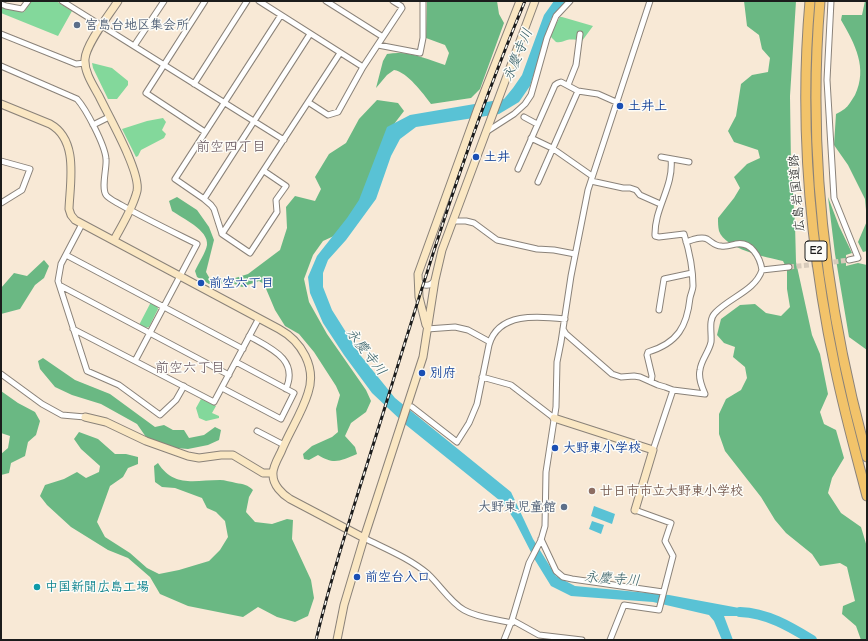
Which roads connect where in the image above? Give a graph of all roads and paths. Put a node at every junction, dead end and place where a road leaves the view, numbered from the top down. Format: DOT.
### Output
graph roads {
  1 [pos="28,1"];
  2 [pos="62,1"];
  3 [pos="118,1"];
  4 [pos="164,1"];
  5 [pos="205,1"];
  6 [pos="247,1"];
  7 [pos="259,1"];
  8 [pos="326,1"];
  9 [pos="394,1"];
  10 [pos="423,1"];
  11 [pos="520,1"];
  12 [pos="535,1"];
  13 [pos="570,1"];
  14 [pos="650,1"];
  15 [pos="810,1"];
  16 [pos="820,1"];
  17 [pos="831,1"];
  18 [pos="266,3"];
  19 [pos="1,4"];
  20 [pos="281,15"];
  21 [pos="102,26"];
  22 [pos="1,34"];
  23 [pos="310,34"];
  24 [pos="580,34"];
  25 [pos="383,37"];
  26 [pos="378,45"];
  27 [pos="134,46"];
  28 [pos="340,53"];
  29 [pos="85,63"];
  30 [pos="164,65"];
  31 [pos="1,66"];
  32 [pos="363,67"];
  33 [pos="194,84"];
  34 [pos="568,85"];
  35 [pos="578,91"];
  36 [pos="308,102"];
  37 [pos="616,102"];
  38 [pos="224,103"];
  39 [pos="1,104"];
  40 [pos="109,117"];
  41 [pos="524,117"];
  42 [pos="254,121"];
  43 [pos="537,124"];
  44 [pos="93,125"];
  45 [pos="205,132"];
  46 [pos="486,132"];
  47 [pos="531,138"];
  48 [pos="284,140"];
  49 [pos="552,148"];
  50 [pos="661,157"];
  51 [pos="671,158"];
  52 [pos="1,161"];
  53 [pos="689,162"];
  54 [pos="518,169"];
  55 [pos="264,171"];
  56 [pos="591,178"];
  57 [pos="538,182"];
  58 [pos="204,199"];
  59 [pos="1,203"];
  60 [pos="658,203"];
  61 [pos="130,209"];
  62 [pos="453,221"];
  63 [pos="82,224"];
  64 [pos="222,234"];
  65 [pos="114,240"];
  66 [pos="686,242"];
  67 [pos="575,254"];
  68 [pos="66,255"];
  69 [pos="849,260"];
  70 [pos="789,267"];
  71 [pos="762,270"];
  72 [pos="692,273"];
  73 [pos="418,274"];
  74 [pos="180,276"];
  75 [pos="435,280"];
  76 [pos="61,286"];
  77 [pos="164,307"];
  78 [pos="659,310"];
  79 [pos="259,318"];
  80 [pos="565,319"];
  81 [pos="73,328"];
  82 [pos="427,329"];
  83 [pos="563,329"];
  84 [pos="149,334"];
  85 [pos="250,336"];
  86 [pos="490,342"];
  87 [pos="243,348"];
  88 [pos="134,361"];
  89 [pos="236,362"];
  90 [pos="1,374"];
  91 [pos="229,375"];
  92 [pos="482,377"];
  93 [pos="651,382"];
  94 [pos="184,386"];
  95 [pos="222,388"];
  96 [pos="286,389"];
  97 [pos="673,390"];
  98 [pos="410,405"];
  99 [pos="85,417"];
  100 [pos="554,418"];
  101 [pos="257,431"];
  102 [pos="284,445"];
  103 [pos="653,450"];
  104 [pos="867,457"];
  105 [pos="272,473"];
  106 [pos="867,496"];
  107 [pos="635,510"];
  108 [pos="364,538"];
  109 [pos="541,540"];
  110 [pos="663,592"];
  111 [pos="512,621"];
  112 [pos="337,640"];
  113 [pos="504,640"];
  114 [pos="582,640"];
  115 [pos="610,640"];
  1 -- 19 [label="street"];
  2 -- 21 [label="street"];
  3 -- 21 [label="street"];
  4 -- 27 [label="street"];
  5 -- 30 [label="street"];
  6 -- 33 [label="street"];
  7 -- 18 [label="street"];
  8 -- 25 [label="street"];
  9 -- 25 [label="street"];
  10 -- 26 [label="street"];
  11 -- 73 [label="street"];
  12 -- 46 [label="street"];
  13 -- 46 [label="street"];
  14 -- 37 [label="street"];
  15 -- 106 [label="highway, 広島岩国道路 / E2"];
  16 -- 104 [label="highway, 広島岩国道路 / E2"];
  17 -- 69 [label="street"];
  18 -- 20 [label="street"];
  20 -- 23 [label="street"];
  20 -- 38 [label="street"];
  21 -- 27 [label="street"];
  21 -- 29 [label="street"];
  22 -- 29 [label="street"];
  23 -- 28 [label="street"];
  23 -- 42 [label="street"];
  24 -- 34 [label="street"];
  25 -- 26 [label="street"];
  26 -- 32 [label="street"];
  27 -- 30 [label="street"];
  28 -- 32 [label="street"];
  28 -- 36 [label="street"];
  29 -- 40 [label="street"];
  30 -- 33 [label="street"];
  30 -- 45 [label="street"];
  31 -- 44 [label="street"];
  32 -- 36 [label="street"];
  33 -- 38 [label="street"];
  34 -- 35 [label="street"];
  34 -- 43 [label="street"];
  35 -- 37 [label="street"];
  35 -- 49 [label="street"];
  36 -- 48 [label="street"];
  37 -- 56 [label="street"];
  38 -- 42 [label="street"];
  38 -- 45 [label="street"];
  39 -- 63 [label="street"];
  40 -- 44 [label="street"];
  40 -- 61 [label="street"];
  41 -- 43 [label="street"];
  42 -- 48 [label="street"];
  42 -- 58 [label="street"];
  43 -- 47 [label="street"];
  44 -- 61 [label="street"];
  45 -- 58 [label="street"];
  46 -- 62 [label="street"];
  47 -- 49 [label="street"];
  47 -- 54 [label="street"];
  48 -- 55 [label="street"];
  49 -- 56 [label="street"];
  49 -- 57 [label="street"];
  50 -- 51 [label="street"];
  51 -- 53 [label="street"];
  51 -- 66 [label="street"];
  52 -- 59 [label="street"];
  55 -- 64 [label="street"];
  55 -- 64 [label="street"];
  56 -- 60 [label="street"];
  56 -- 67 [label="street"];
  58 -- 64 [label="street"];
  61 -- 65 [label="street"];
  61 -- 74 [label="street"];
  62 -- 67 [label="street"];
  62 -- 75 [label="street"];
  63 -- 65 [label="street"];
  63 -- 68 [label="street"];
  65 -- 74 [label="street"];
  66 -- 71 [label="street"];
  66 -- 72 [label="street"];
  67 -- 80 [label="street"];
  68 -- 76 [label="street"];
  68 -- 77 [label="street"];
  70 -- 71 [label="street"];
  71 -- 97 [label="street"];
  72 -- 78 [label="street"];
  72 -- 93 [label="street"];
  73 -- 75 [label="street"];
  73 -- 82 [label="street"];
  74 -- 77 [label="street"];
  74 -- 79 [label="street"];
  75 -- 82 [label="street"];
  76 -- 81 [label="street"];
  76 -- 84 [label="street"];
  77 -- 84 [label="street"];
  77 -- 87 [label="street"];
  79 -- 85 [label="street"];
  79 -- 102 [label="street"];
  80 -- 83 [label="street"];
  80 -- 86 [label="street"];
  81 -- 88 [label="street"];
  81 -- 94 [label="street"];
  82 -- 86 [label="street"];
  82 -- 98 [label="street"];
  83 -- 93 [label="street"];
  83 -- 100 [label="street"];
  84 -- 88 [label="street"];
  84 -- 91 [label="street"];
  85 -- 87 [label="street"];
  85 -- 96 [label="street"];
  86 -- 92 [label="street"];
  87 -- 89 [label="street"];
  88 -- 94 [label="street"];
  89 -- 91 [label="street"];
  89 -- 96 [label="street"];
  90 -- 99 [label="street"];
  91 -- 95 [label="street"];
  92 -- 98 [label="street"];
  92 -- 100 [label="street"];
  93 -- 97 [label="street"];
  94 -- 95 [label="street"];
  95 -- 96 [label="street"];
  97 -- 103 [label="street"];
  98 -- 108 [label="street"];
  99 -- 105 [label="street"];
  100 -- 103 [label="street"];
  100 -- 109 [label="street"];
  101 -- 102 [label="street"];
  102 -- 105 [label="street"];
  103 -- 107 [label="street"];
  105 -- 108 [label="street"];
  107 -- 110 [label="street"];
  108 -- 111 [label="street"];
  108 -- 112 [label="street"];
  109 -- 110 [label="street"];
  109 -- 111 [label="street"];
  110 -- 115 [label="street"];
  111 -- 113 [label="street"];
  111 -- 114 [label="street"];
}
